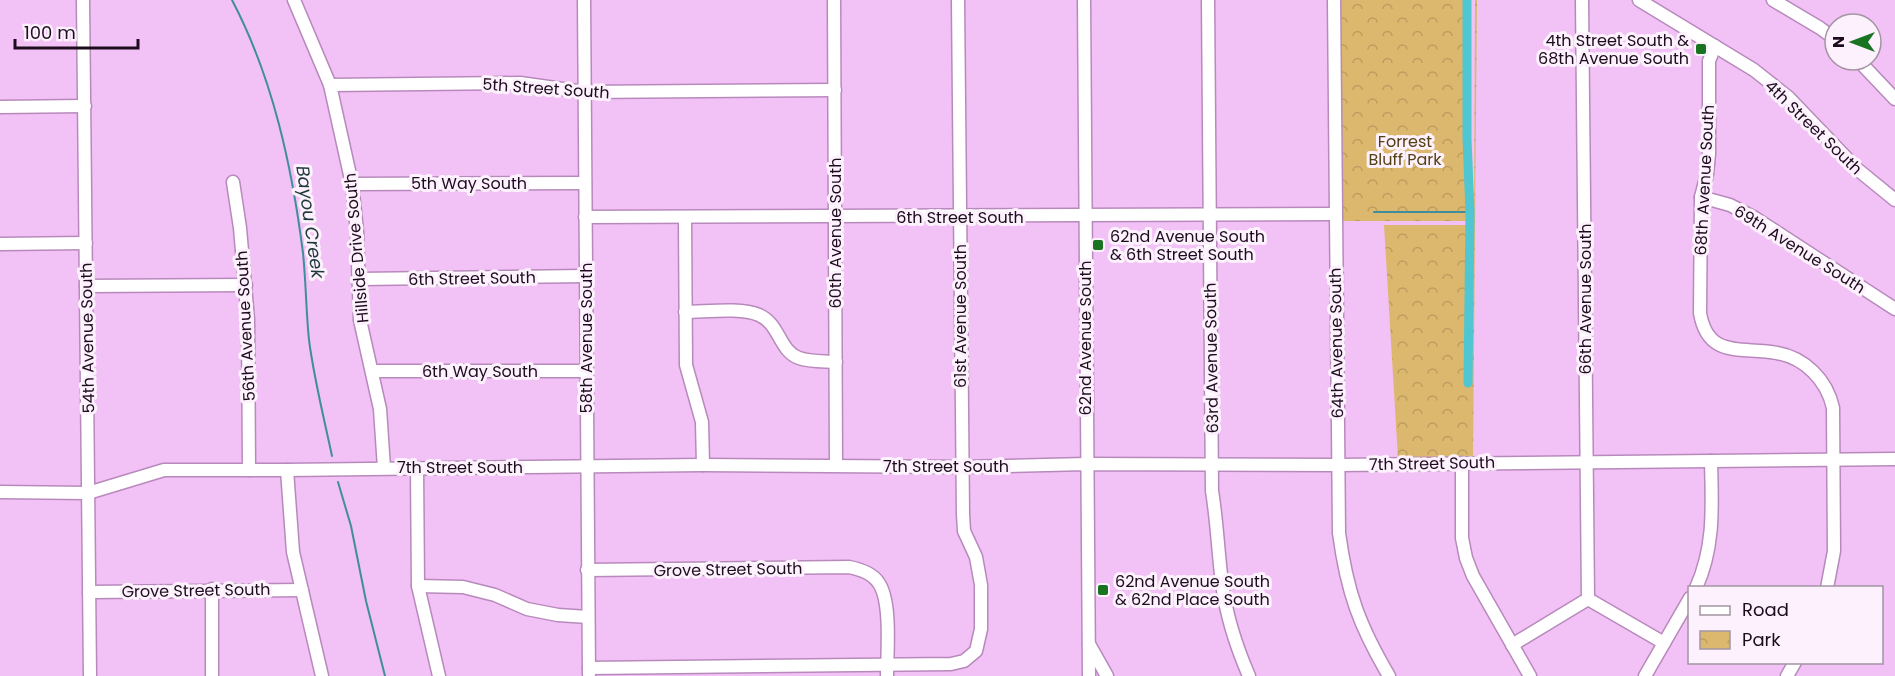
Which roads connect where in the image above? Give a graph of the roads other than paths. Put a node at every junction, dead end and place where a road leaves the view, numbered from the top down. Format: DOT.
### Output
graph roads {
  1 [pos="84,0"];
  2 [pos="294,0"];
  3 [pos="584,0"];
  4 [pos="834,0"];
  5 [pos="958,0"];
  6 [pos="1084,0"];
  7 [pos="1208,0"];
  8 [pos="1334,0"];
  9 [pos="1582,0"];
  10 [pos="1639,0"];
  11 [pos="1773,0"];
  12 [pos="1823,30"];
  13 [pos="1715,46"];
  14 [pos="1869,72"];
  15 [pos="330,85"];
  16 [pos="835,90"];
  17 [pos="584,92"];
  18 [pos="1895,99"];
  19 [pos="85,106"];
  20 [pos="0,107"];
  21 [pos="233,182"];
  22 [pos="585,183"];
  23 [pos="352,184"];
  24 [pos="1701,197"];
  25 [pos="1895,200"];
  26 [pos="1335,214"];
  27 [pos="1209,215"];
  28 [pos="1084,216"];
  29 [pos="585,217"];
  30 [pos="960,217"];
  31 [pos="685,218"];
  32 [pos="836,218"];
  33 [pos="86,243"];
  34 [pos="0,244"];
  35 [pos="585,276"];
  36 [pos="359,279"];
  37 [pos="246,285"];
  38 [pos="86,286"];
  39 [pos="1895,309"];
  40 [pos="685,312"];
  41 [pos="836,362"];
  42 [pos="373,371"];
  43 [pos="586,371"];
  44 [pos="1895,459"];
  45 [pos="1834,460"];
  46 [pos="1586,462"];
  47 [pos="1711,462"];
  48 [pos="1462,463"];
  49 [pos="1086,464"];
  50 [pos="1212,464"];
  51 [pos="703,465"];
  52 [pos="836,465"];
  53 [pos="1337,465"];
  54 [pos="586,466"];
  55 [pos="384,468"];
  56 [pos="417,468"];
  57 [pos="961,468"];
  58 [pos="249,470"];
  59 [pos="287,470"];
  60 [pos="0,492"];
  61 [pos="88,493"];
  62 [pos="587,570"];
  63 [pos="418,586"];
  64 [pos="1697,586"];
  65 [pos="1827,586"];
  66 [pos="212,590"];
  67 [pos="302,590"];
  68 [pos="89,592"];
  69 [pos="1588,598"];
  70 [pos="1688,600"];
  71 [pos="588,616"];
  72 [pos="1088,643"];
  73 [pos="1664,643"];
  74 [pos="1512,645"];
  75 [pos="887,670"];
  76 [pos="589,672"];
  77 [pos="90,676"];
  78 [pos="212,676"];
  79 [pos="322,676"];
  80 [pos="440,676"];
  81 [pos="1089,676"];
  82 [pos="1107,676"];
  83 [pos="1249,676"];
  84 [pos="1389,676"];
  85 [pos="1530,676"];
  86 [pos="1645,676"];
  1 -- 19 [label="street, 54th Avenue South"];
  2 -- 15 [label="street, Hillside Drive South"];
  3 -- 17 [label="street, 58th Avenue South"];
  4 -- 16 [label="street, 60th Avenue South"];
  5 -- 30 [label="street, 61st Avenue South"];
  6 -- 28 [label="street, 62nd Avenue South"];
  7 -- 27 [label="street, 63rd Avenue South"];
  8 -- 26 [label="street, 64th Avenue South"];
  9 -- 46 [label="street, 66th Avenue South"];
  10 -- 13 [label="street, 4th Street South"];
  11 -- 12 [label="street"];
  13 -- 24 [label="street, 68th Avenue South"];
  13 -- 25 [label="street, 4th Street South"];
  14 -- 18 [label="street"];
  15 -- 17 [label="street, 5th Street South"];
  15 -- 23 [label="street, Hillside Drive South"];
  16 -- 17 [label="street, 5th Street South"];
  16 -- 32 [label="street, 60th Avenue South"];
  17 -- 22 [label="street, 58th Avenue South"];
  19 -- 20 [label="street"];
  19 -- 33 [label="street, 54th Avenue South"];
  21 -- 37 [label="street, 56th Avenue South"];
  22 -- 23 [label="street, 5th Way South"];
  22 -- 29 [label="street, 58th Avenue South"];
  23 -- 36 [label="street, Hillside Drive South"];
  24 -- 39 [label="street, 69th Avenue South"];
  24 -- 45 [label="street, 68th Avenue South"];
  26 -- 27 [label="street, 6th Street South"];
  26 -- 53 [label="street, 64th Avenue South"];
  27 -- 28 [label="street, 6th Street South"];
  27 -- 50 [label="street, 63rd Avenue South"];
  28 -- 30 [label="street, 6th Street South"];
  28 -- 49 [label="street, 62nd Avenue South"];
  29 -- 31 [label="street, 6th Street South"];
  29 -- 35 [label="street, 58th Avenue South"];
  30 -- 32 [label="street, 6th Street South"];
  30 -- 57 [label="street, 61st Avenue South"];
  31 -- 32 [label="street, 6th Street South"];
  31 -- 40 [label="street"];
  32 -- 41 [label="street, 60th Avenue South"];
  33 -- 34 [label="street"];
  33 -- 38 [label="street, 54th Avenue South"];
  35 -- 36 [label="street, 6th Street South"];
  35 -- 43 [label="street, 58th Avenue South"];
  36 -- 42 [label="street, Hillside Drive South"];
  37 -- 38 [label="street"];
  37 -- 58 [label="street, 56th Avenue South"];
  38 -- 61 [label="street, 54th Avenue South"];
  40 -- 41 [label="street"];
  40 -- 51 [label="street"];
  41 -- 52 [label="street, 60th Avenue South"];
  42 -- 43 [label="street, 6th Way South"];
  42 -- 55 [label="street, Hillside Drive South"];
  43 -- 54 [label="street, 58th Avenue South"];
  44 -- 45 [label="street, 7th Street South"];
  45 -- 47 [label="street, 7th Street South"];
  45 -- 65 [label="street, 68th Avenue South"];
  46 -- 47 [label="street, 7th Street South"];
  46 -- 48 [label="street, 7th Street South"];
  46 -- 69 [label="street, 66th Avenue South"];
  47 -- 64 [label="street"];
  48 -- 53 [label="street, 7th Street South"];
  48 -- 74 [label="street"];
  49 -- 50 [label="street, 7th Street South"];
  49 -- 57 [label="street, 7th Street South"];
  49 -- 72 [label="street, 62nd Avenue South"];
  50 -- 53 [label="street, 7th Street South"];
  50 -- 83 [label="street, 63rd Avenue South"];
  51 -- 52 [label="street, 7th Street South"];
  51 -- 54 [label="street, 7th Street South"];
  52 -- 57 [label="street, 7th Street South"];
  53 -- 84 [label="street, 64th Avenue South"];
  54 -- 56 [label="street, 7th Street South"];
  54 -- 62 [label="street, 58th Avenue South"];
  55 -- 56 [label="street, 7th Street South"];
  55 -- 59 [label="street, 7th Street South"];
  56 -- 63 [label="street"];
  57 -- 75 [label="street, 61st Avenue South"];
  58 -- 59 [label="street, 7th Street South"];
  58 -- 61 [label="street, 7th Street South"];
  59 -- 67 [label="street"];
  60 -- 61 [label="street, 7th Street South"];
  61 -- 68 [label="street, 54th Avenue South"];
  62 -- 71 [label="street, 58th Avenue South"];
  62 -- 75 [label="street, Grove Street South"];
  63 -- 71 [label="street"];
  63 -- 80 [label="street"];
  66 -- 67 [label="street, Grove Street South"];
  66 -- 68 [label="street, Grove Street South"];
  66 -- 78 [label="street"];
  67 -- 79 [label="street"];
  68 -- 77 [label="street, 54th Avenue South"];
  69 -- 73 [label="street"];
  69 -- 74 [label="street"];
  70 -- 73 [label="street"];
  71 -- 76 [label="street, 58th Avenue South"];
  72 -- 81 [label="street, 62nd Avenue South"];
  72 -- 82 [label="street"];
  73 -- 86 [label="street"];
  74 -- 85 [label="street"];
  75 -- 76 [label="street"];
}
